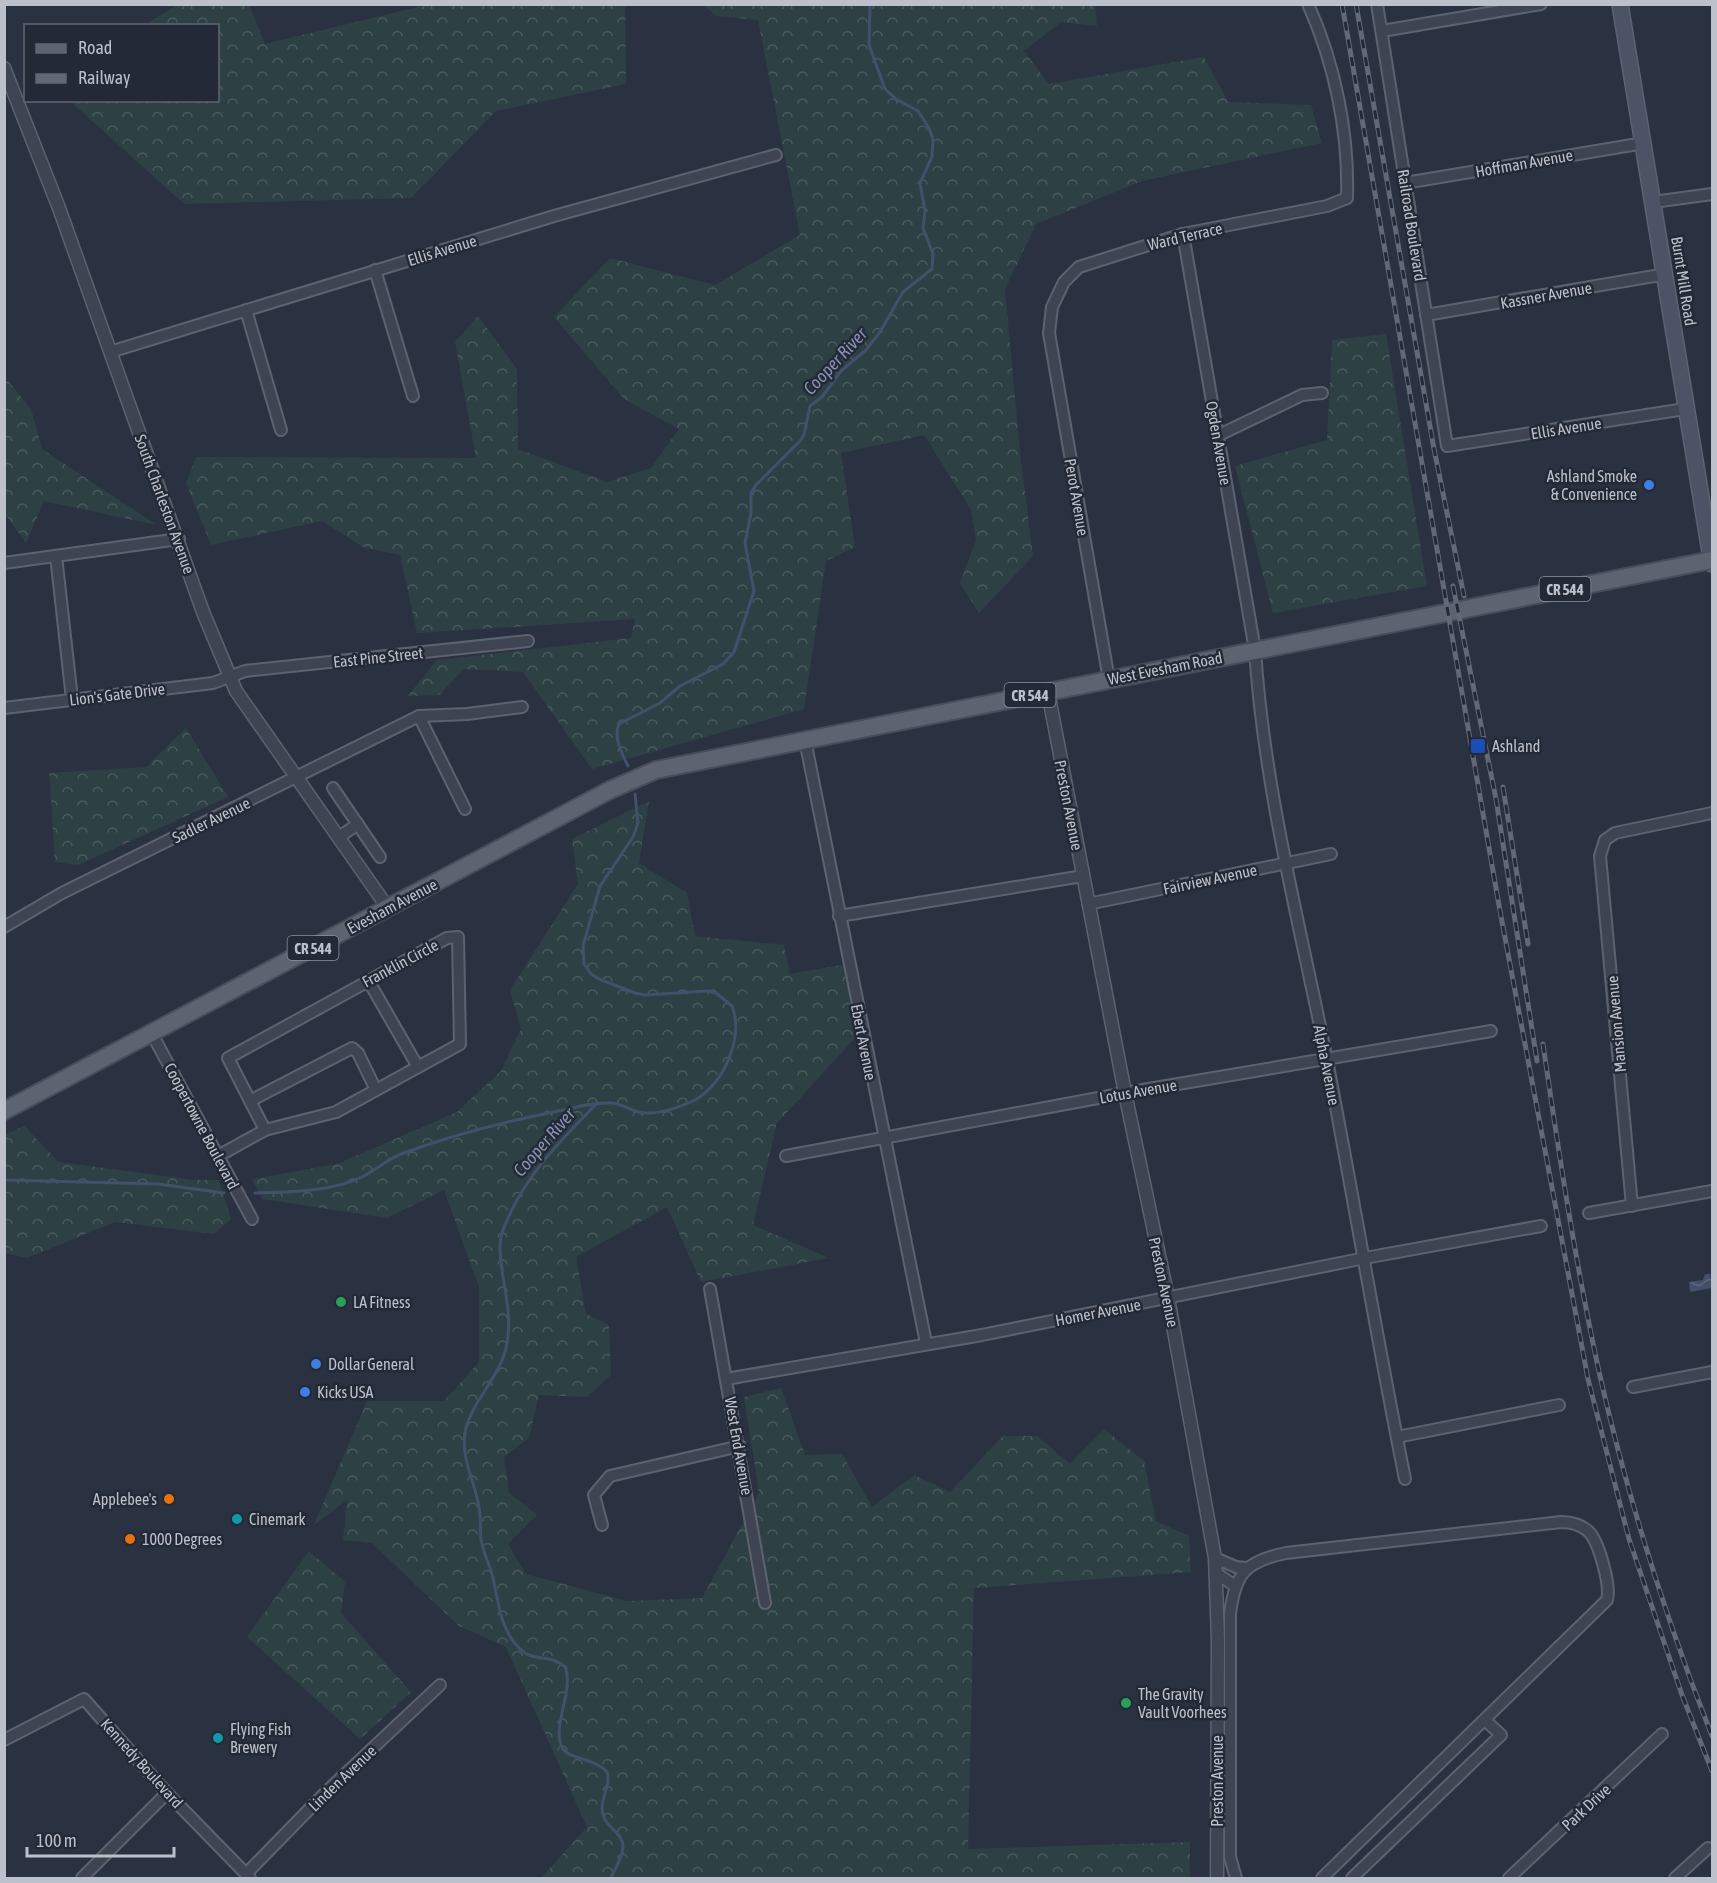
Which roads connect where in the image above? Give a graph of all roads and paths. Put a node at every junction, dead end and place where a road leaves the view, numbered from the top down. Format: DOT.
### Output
graph roads {
  1 [pos="1308,4"];
  2 [pos="1377,4"];
  3 [pos="1541,4"];
  4 [pos="1620,4"];
  5 [pos="1382,31"];
  6 [pos="4,68"];
  7 [pos="1644,143"];
  8 [pos="776,155"];
  9 [pos="1405,183"];
  10 [pos="1713,194"];
  11 [pos="1653,202"];
  12 [pos="1183,234"];
  13 [pos="375,270"];
  14 [pos="1666,274"];
  15 [pos="246,310"];
  16 [pos="1051,314"];
  17 [pos="1426,315"];
  18 [pos="110,352"];
  19 [pos="1322,393"];
  20 [pos="413,396"];
  21 [pos="1685,409"];
  22 [pos="281,430"];
  23 [pos="1217,436"];
  24 [pos="1447,446"];
  25 [pos="179,539"];
  26 [pos="56,556"];
  27 [pos="1712,561"];
  28 [pos="4,563"];
  29 [pos="528,641"];
  30 [pos="1255,651"];
  31 [pos="229,677"];
  32 [pos="1108,680"];
  33 [pos="1048,692"];
  34 [pos="72,699"];
  35 [pos="522,707"];
  36 [pos="4,708"];
  37 [pos="419,716"];
  38 [pos="805,740"];
  39 [pos="297,777"];
  40 [pos="621,785"];
  41 [pos="333,788"];
  42 [pos="465,809"];
  43 [pos="1713,813"];
  44 [pos="357,824"];
  45 [pos="339,837"];
  46 [pos="1331,854"];
  47 [pos="380,857"];
  48 [pos="1285,863"];
  49 [pos="1083,876"];
  50 [pos="1088,904"];
  51 [pos="388,908"];
  52 [pos="839,916"];
  53 [pos="4,927"];
  54 [pos="368,980"];
  55 [pos="1491,1031"];
  56 [pos="152,1034"];
  57 [pos="1326,1059"];
  58 [pos="418,1067"];
  59 [pos="376,1090"];
  60 [pos="1125,1093"];
  61 [pos="250,1101"];
  62 [pos="4,1111"];
  63 [pos="265,1130"];
  64 [pos="883,1137"];
  65 [pos="218,1156"];
  66 [pos="786,1156"];
  67 [pos="1713,1191"];
  68 [pos="1632,1206"];
  69 [pos="1589,1213"];
  70 [pos="252,1219"];
  71 [pos="1540,1226"];
  72 [pos="1365,1258"];
  73 [pos="710,1289"];
  74 [pos="1168,1298"];
  75 [pos="926,1343"];
  76 [pos="1713,1372"];
  77 [pos="726,1379"];
  78 [pos="1633,1387"];
  79 [pos="1559,1405"];
  80 [pos="1397,1437"];
  81 [pos="740,1446"];
  82 [pos="1405,1479"];
  83 [pos="602,1525"];
  84 [pos="1215,1557"];
  85 [pos="1245,1568"];
  86 [pos="1216,1573"];
  87 [pos="1235,1586"];
  88 [pos="765,1603"];
  89 [pos="440,1685"];
  90 [pos="1485,1719"];
  91 [pos="1662,1734"];
  92 [pos="4,1740"];
  93 [pos="167,1793"];
  94 [pos="1708,1848"];
  95 [pos="248,1876"];
  96 [pos="81,1878"];
  97 [pos="1216,1878"];
  98 [pos="1236,1878"];
  99 [pos="1322,1878"];
  100 [pos="1352,1878"];
  101 [pos="1509,1878"];
  102 [pos="1675,1878"];
  1 -- 12 [label="street, Ward Terrace"];
  2 -- 5 [label="street, Railroad Boulevard"];
  3 -- 5 [label="street"];
  4 -- 7 [label="main road, Burnt Mill Road"];
  5 -- 9 [label="street, Railroad Boulevard"];
  6 -- 18 [label="street, South Charleston Avenue"];
  7 -- 9 [label="street, Hoffman Avenue"];
  7 -- 11 [label="main road, Burnt Mill Road"];
  8 -- 13 [label="street, Ellis Avenue"];
  9 -- 17 [label="street, Railroad Boulevard"];
  10 -- 11 [label="street"];
  11 -- 14 [label="main road, Burnt Mill Road"];
  12 -- 16 [label="street, Ward Terrace"];
  12 -- 23 [label="street, Ogden Avenue"];
  13 -- 15 [label="street, Ellis Avenue"];
  13 -- 20 [label="street"];
  14 -- 17 [label="street, Kassner Avenue"];
  14 -- 21 [label="main road, Burnt Mill Road"];
  15 -- 18 [label="street, Ellis Avenue"];
  15 -- 22 [label="street"];
  16 -- 32 [label="street, Perot Avenue"];
  17 -- 24 [label="street, Railroad Boulevard"];
  18 -- 25 [label="street, South Charleston Avenue"];
  19 -- 23 [label="street"];
  21 -- 24 [label="street, Ellis Avenue"];
  21 -- 27 [label="main road, Burnt Mill Road"];
  23 -- 30 [label="street, Ogden Avenue"];
  25 -- 26 [label="street"];
  25 -- 31 [label="street, South Charleston Avenue"];
  26 -- 28 [label="street"];
  26 -- 34 [label="street"];
  27 -- 30 [label="main road, West Evesham Road / CR 544"];
  29 -- 31 [label="street, East Pine Street"];
  30 -- 32 [label="main road, West Evesham Road / CR 544"];
  30 -- 48 [label="street, Alpha Avenue"];
  31 -- 34 [label="street, Lion's Gate Drive"];
  31 -- 39 [label="street, South Charleston Avenue"];
  32 -- 33 [label="main road, West Evesham Road / CR 544"];
  33 -- 38 [label="main road, West Evesham Road / CR 544"];
  33 -- 49 [label="street, Preston Avenue"];
  34 -- 36 [label="street, Lion's Gate Drive"];
  35 -- 37 [label="street"];
  37 -- 39 [label="street, Sadler Avenue"];
  37 -- 42 [label="street"];
  38 -- 40 [label="main road, West Evesham Road / CR 544"];
  38 -- 52 [label="street, Ebert Avenue"];
  39 -- 45 [label="street, South Charleston Avenue"];
  39 -- 53 [label="street, Sadler Avenue"];
  40 -- 51 [label="main road, Evesham Avenue / CR 544"];
  41 -- 44 [label="street"];
  43 -- 68 [label="street, Mansion Avenue"];
  44 -- 45 [label="street"];
  44 -- 47 [label="street"];
  45 -- 51 [label="street, South Charleston Avenue"];
  46 -- 48 [label="street, Fairview Avenue"];
  48 -- 50 [label="street, Fairview Avenue"];
  48 -- 57 [label="street, Alpha Avenue"];
  49 -- 50 [label="street, Preston Avenue"];
  49 -- 52 [label="street"];
  50 -- 60 [label="street, Preston Avenue"];
  51 -- 56 [label="main road, Evesham Avenue / CR 544"];
  52 -- 64 [label="street, Ebert Avenue"];
  54 -- 58 [label="street"];
  54 -- 58 [label="street, Franklin Circle"];
  54 -- 61 [label="street, Franklin Circle"];
  55 -- 57 [label="street, Lotus Avenue"];
  56 -- 62 [label="main road, Evesham Avenue / CR 544"];
  56 -- 65 [label="street, Coopertowne Boulevard"];
  57 -- 60 [label="street, Lotus Avenue"];
  57 -- 72 [label="street, Alpha Avenue"];
  58 -- 59 [label="street, Franklin Circle"];
  59 -- 61 [label="street"];
  59 -- 63 [label="street, Franklin Circle"];
  60 -- 64 [label="street, Lotus Avenue"];
  60 -- 74 [label="street, Preston Avenue"];
  61 -- 63 [label="street, Franklin Circle"];
  63 -- 65 [label="street, Franklin Circle"];
  64 -- 66 [label="street, Lotus Avenue"];
  64 -- 75 [label="street, Ebert Avenue"];
  65 -- 70 [label="street, Coopertowne Boulevard"];
  67 -- 68 [label="street"];
  68 -- 69 [label="street"];
  71 -- 72 [label="street, Homer Avenue"];
  72 -- 74 [label="street, Homer Avenue"];
  72 -- 80 [label="street, Alpha Avenue"];
  73 -- 77 [label="street, West End Avenue"];
  74 -- 75 [label="street, Homer Avenue"];
  74 -- 84 [label="street, Preston Avenue"];
  75 -- 77 [label="street, Homer Avenue"];
  76 -- 78 [label="street"];
  77 -- 81 [label="street, West End Avenue"];
  79 -- 80 [label="street"];
  80 -- 82 [label="street, Alpha Avenue"];
  81 -- 83 [label="street"];
  81 -- 88 [label="street, West End Avenue"];
  84 -- 85 [label="street"];
  84 -- 86 [label="street, Preston Avenue"];
  85 -- 87 [label="street, Preston Avenue"];
  85 -- 90 [label="street"];
  86 -- 87 [label="street"];
  86 -- 97 [label="street, Preston Avenue"];
  87 -- 98 [label="street, Preston Avenue"];
  89 -- 95 [label="street, Linden Avenue"];
  90 -- 99 [label="street"];
  90 -- 100 [label="street"];
  91 -- 101 [label="street, Park Drive"];
  92 -- 93 [label="street, Kennedy Boulevard"];
  93 -- 95 [label="street, Kennedy Boulevard"];
  93 -- 96 [label="street"];
  94 -- 102 [label="street"];
}
